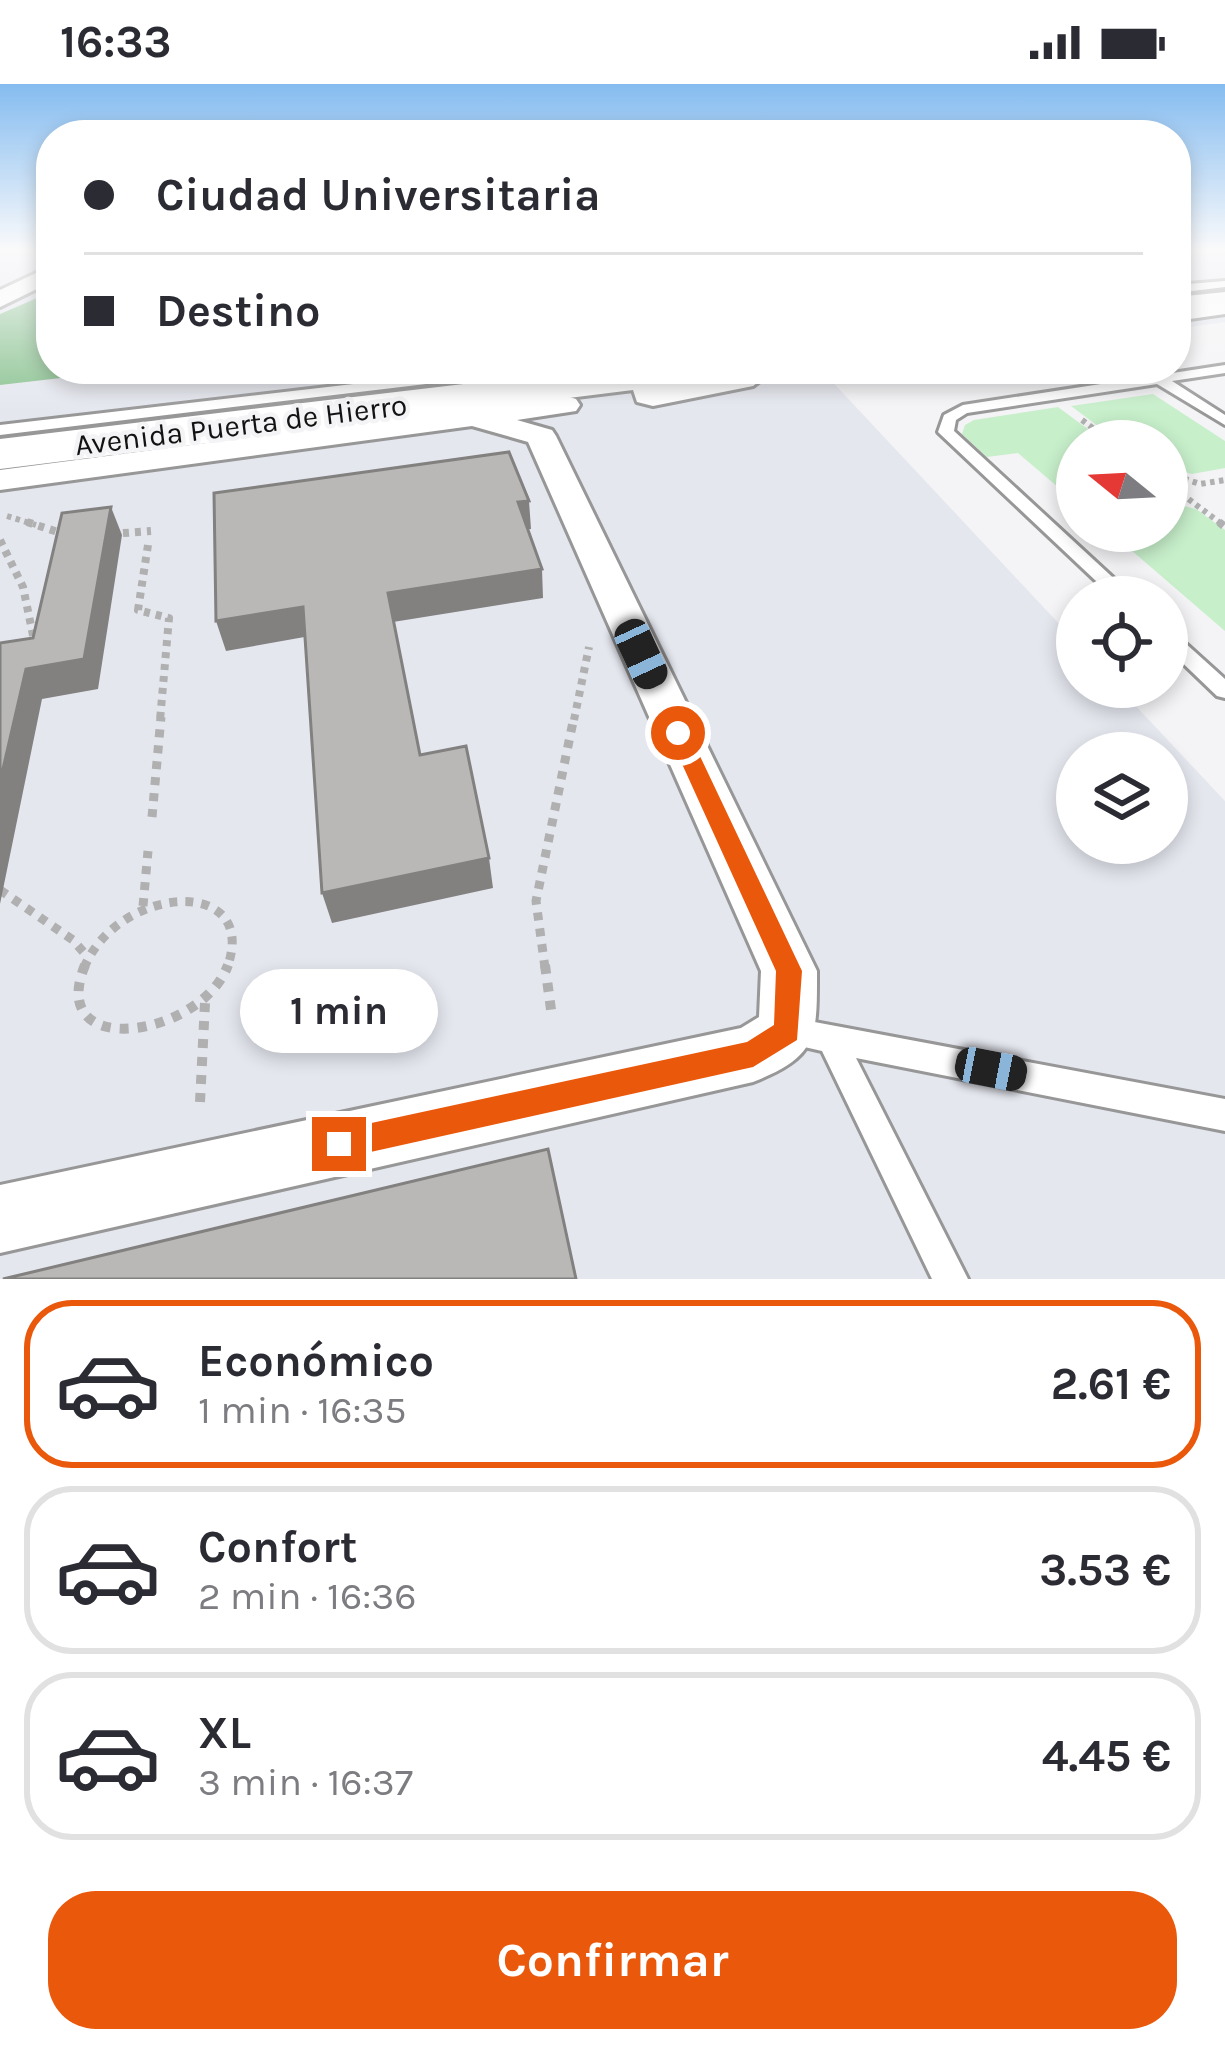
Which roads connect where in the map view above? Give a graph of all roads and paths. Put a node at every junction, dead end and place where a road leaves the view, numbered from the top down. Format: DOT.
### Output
graph roads {
  1 [pos="1225,369"];
  2 [pos="1191,375"];
  3 [pos="208,384"];
  4 [pos="391,384"];
  5 [pos="574,384"];
  6 [pos="702,384"];
  7 [pos="1132,384"];
  8 [pos="1165,384"];
  9 [pos="0,408"];
  10 [pos="554,421"];
  11 [pos="1225,421"];
  12 [pos="0,430"];
  13 [pos="0,454"];
  14 [pos="0,480"];
  15 [pos="1188,480"];
  16 [pos="1225,480"];
  17 [pos="1200,484"];
  18 [pos="1188,499"];
  19 [pos="1194,503"];
  20 [pos="0,514"];
  21 [pos="1225,526"];
  22 [pos="151,531"];
  23 [pos="97,536"];
  24 [pos="79,538"];
  25 [pos="0,540"];
  26 [pos="148,544"];
  27 [pos="1101,576"];
  28 [pos="602,635"];
  29 [pos="37,654"];
  30 [pos="1188,657"];
  31 [pos="1225,691"];
  32 [pos="152,817"];
  33 [pos="148,851"];
  34 [pos="0,890"];
  35 [pos="143,908"];
  36 [pos="86,956"];
  37 [pos="205,1001"];
  38 [pos="552,1016"];
  39 [pos="809,1035"];
  40 [pos="200,1102"];
  41 [pos="1225,1115"];
  42 [pos="0,1219"];
  43 [pos="950,1279"];
  1 -- 2 [label="lane"];
  3 -- 9 [label="highway, Avenida Puerta de Hierro"];
  4 -- 12 [label="lane"];
  5 -- 13 [label="highway, Avenida Puerta de Hierro"];
  6 -- 10 [label="highway"];
  7 -- 27 [label="lane"];
  8 -- 11 [label="lane"];
  10 -- 14 [label="street, Avenida Puerta de Hierro"];
  10 -- 39 [label="street"];
  15 -- 17 [label="path"];
  16 -- 17 [label="path"];
  17 -- 19 [label="path"];
  18 -- 19 [label="path"];
  19 -- 21 [label="path"];
  20 -- 24 [label="path"];
  22 -- 23 [label="path"];
  25 -- 29 [label="path"];
  26 -- 32 [label="path"];
  28 -- 38 [label="path"];
  30 -- 31 [label="lane"];
  33 -- 35 [label="path"];
  34 -- 36 [label="path"];
  35 -- 36 [label="path"];
  35 -- 37 [label="path"];
  36 -- 37 [label="path"];
  37 -- 40 [label="path"];
  39 -- 41 [label="lane"];
  39 -- 42 [label="street"];
  39 -- 43 [label="lane"];
}
